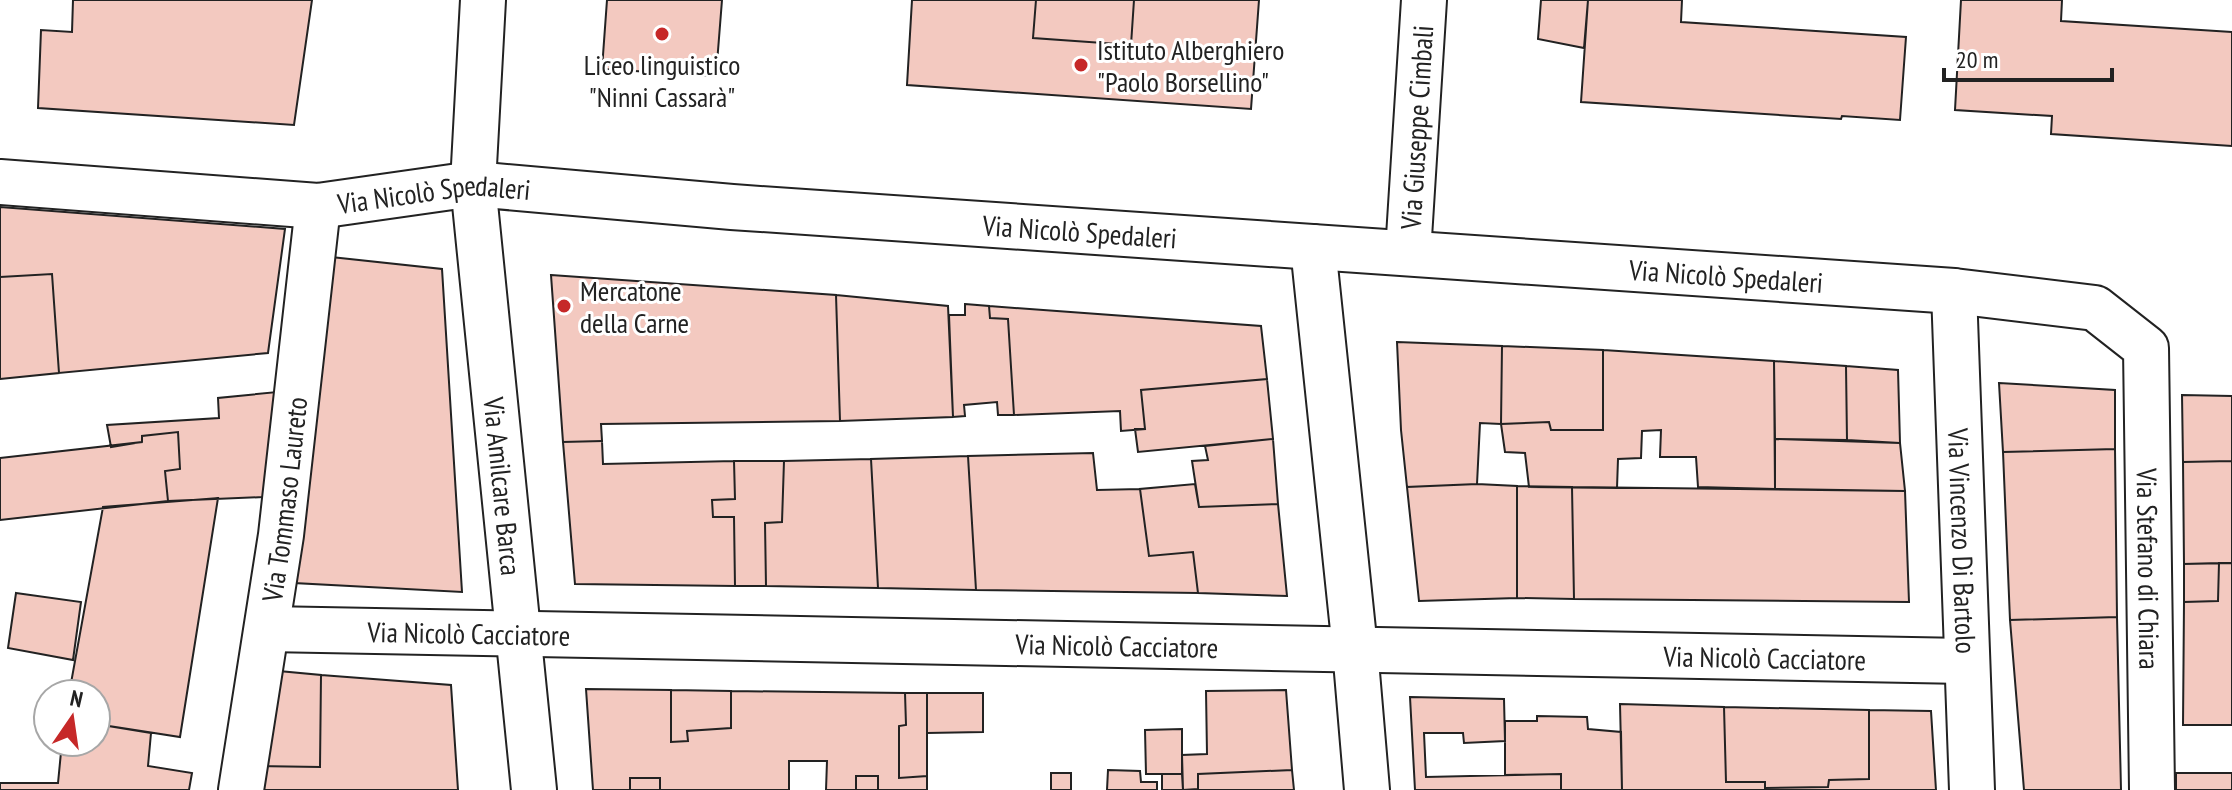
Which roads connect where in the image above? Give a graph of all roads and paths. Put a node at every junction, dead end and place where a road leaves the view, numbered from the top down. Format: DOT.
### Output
graph roads {
  1 [pos="483,0"];
  2 [pos="1424,0"];
  3 [pos="0,182"];
  4 [pos="473,184"];
  5 [pos="318,206"];
  6 [pos="1313,247"];
  7 [pos="1408,253"];
  8 [pos="1954,291"];
  9 [pos="2146,348"];
  10 [pos="267,629"];
  11 [pos="518,633"];
  12 [pos="1355,649"];
  13 [pos="1965,661"];
  14 [pos="241,790"];
  15 [pos="534,790"];
  16 [pos="1367,790"];
  17 [pos="1972,790"];
  18 [pos="2152,790"];
  1 -- 4 [label="street, Via Amilcare Barca"];
  2 -- 7 [label="street, Via Giuseppe Cimbali"];
  3 -- 5 [label="street, Via Nicolò Spedaleri"];
  4 -- 5 [label="street, Via Nicolò Spedaleri"];
  4 -- 6 [label="street, Via Nicolò Spedaleri"];
  4 -- 11 [label="street, Via Amilcare Barca"];
  5 -- 10 [label="street, Via Tommaso Laureto"];
  6 -- 7 [label="street, Via Nicolò Spedaleri"];
  6 -- 12 [label="street"];
  7 -- 8 [label="street, Via Nicolò Spedaleri"];
  8 -- 9 [label="street, Via Nicolò Spedaleri"];
  8 -- 13 [label="street, Via Vincenzo Di Bartolo"];
  9 -- 18 [label="street, Via Stefano di Chiara"];
  10 -- 11 [label="street, Via Nicolò Cacciatore"];
  10 -- 14 [label="street, Via Tommaso Laureto"];
  11 -- 12 [label="street, Via Nicolò Cacciatore"];
  11 -- 15 [label="street, Via Amilcare Barca"];
  12 -- 13 [label="street, Via Nicolò Cacciatore"];
  12 -- 16 [label="street"];
  13 -- 17 [label="street, Via Vincenzo Di Bartolo"];
}
